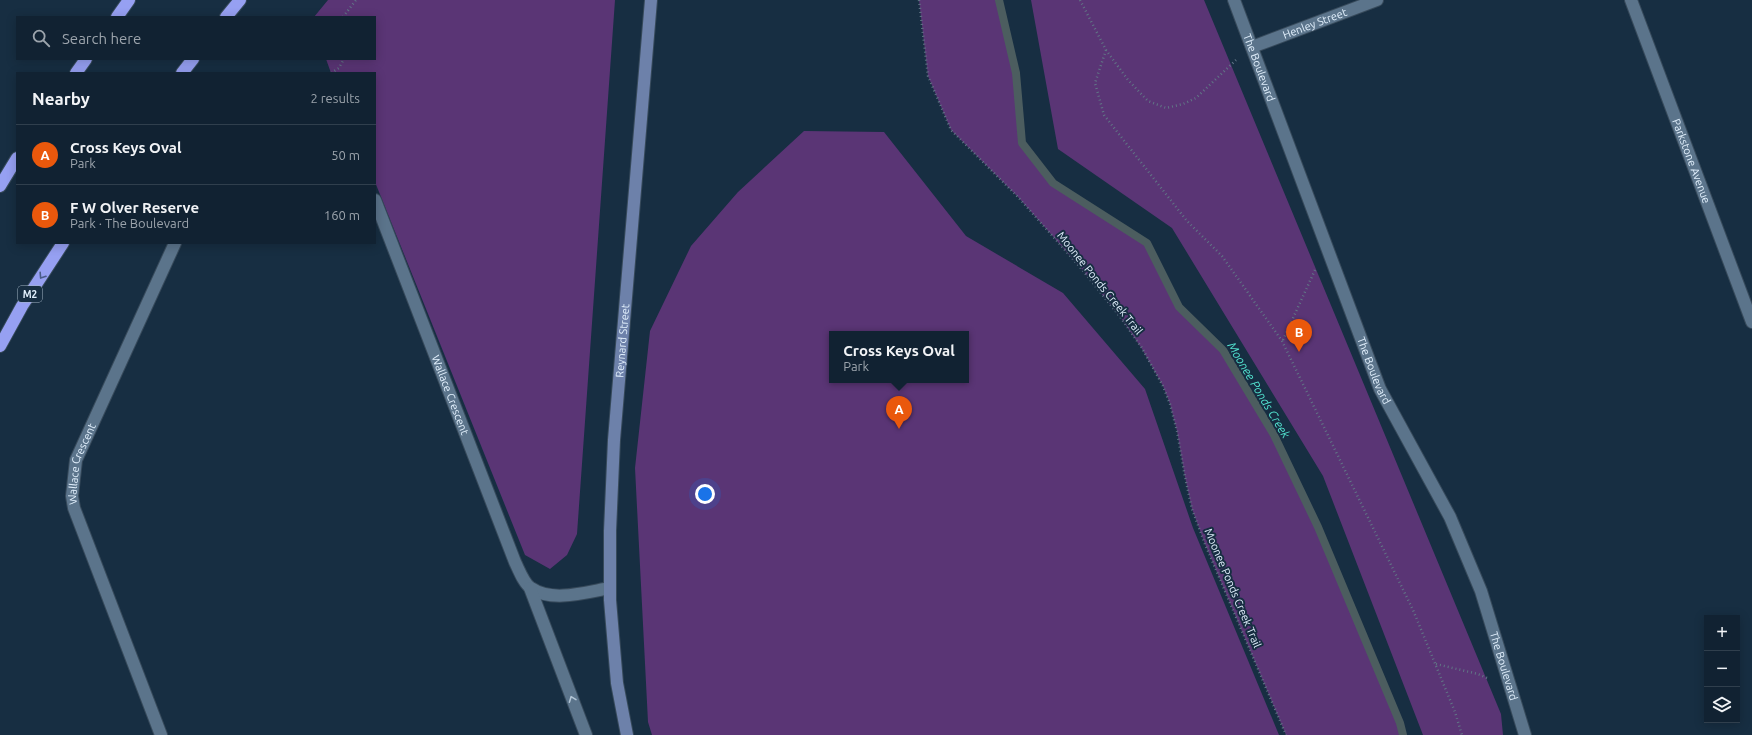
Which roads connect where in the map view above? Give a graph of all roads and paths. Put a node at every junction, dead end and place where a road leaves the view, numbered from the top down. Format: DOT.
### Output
graph roads {
  1 [pos="129,0"];
  2 [pos="240,0"];
  3 [pos="356,0"];
  4 [pos="651,0"];
  5 [pos="919,0"];
  6 [pos="1080,0"];
  7 [pos="1234,0"];
  8 [pos="1377,0"];
  9 [pos="1631,0"];
  10 [pos="118,16"];
  11 [pos="227,16"];
  12 [pos="344,16"];
  13 [pos="1252,47"];
  14 [pos="1106,50"];
  15 [pos="85,60"];
  16 [pos="192,60"];
  17 [pos="343,60"];
  18 [pos="77,72"];
  19 [pos="183,72"];
  20 [pos="333,72"];
  21 [pos="16,160"];
  22 [pos="0,186"];
  23 [pos="376,203"];
  24 [pos="62,244"];
  25 [pos="175,244"];
  26 [pos="1304,293"];
  27 [pos="1752,322"];
  28 [pos="1282,341"];
  29 [pos="0,346"];
  30 [pos="530,588"];
  31 [pos="610,588"];
  32 [pos="1436,664"];
  33 [pos="1478,674"];
  34 [pos="161,735"];
  35 [pos="586,735"];
  36 [pos="627,735"];
  37 [pos="1286,735"];
  38 [pos="1462,735"];
  39 [pos="1525,735"];
  1 -- 10 [label="highway"];
  2 -- 11 [label="highway"];
  3 -- 12 [label="path"];
  4 -- 31 [label="street, Reynard Street"];
  5 -- 37 [label="path, Moonee Ponds Creek Trail"];
  6 -- 14 [label="path"];
  7 -- 13 [label="street, The Boulevard"];
  8 -- 13 [label="street, Henley Street"];
  9 -- 27 [label="street, Parkstone Avenue"];
  13 -- 14 [label="path"];
  13 -- 39 [label="street, The Boulevard"];
  14 -- 28 [label="path"];
  15 -- 18 [label="highway"];
  16 -- 19 [label="highway"];
  17 -- 20 [label="path"];
  21 -- 22 [label="highway"];
  23 -- 30 [label="street, Wallace Crescent"];
  24 -- 29 [label="highway, M2, one-way"];
  25 -- 34 [label="street, Wallace Crescent"];
  26 -- 28 [label="path"];
  28 -- 32 [label="path"];
  30 -- 31 [label="street"];
  35 -- 30 [label="street, Wallace Crescent, one-way"];
  31 -- 36 [label="street, Reynard Street"];
  32 -- 33 [label="path"];
  32 -- 38 [label="path"];
}
